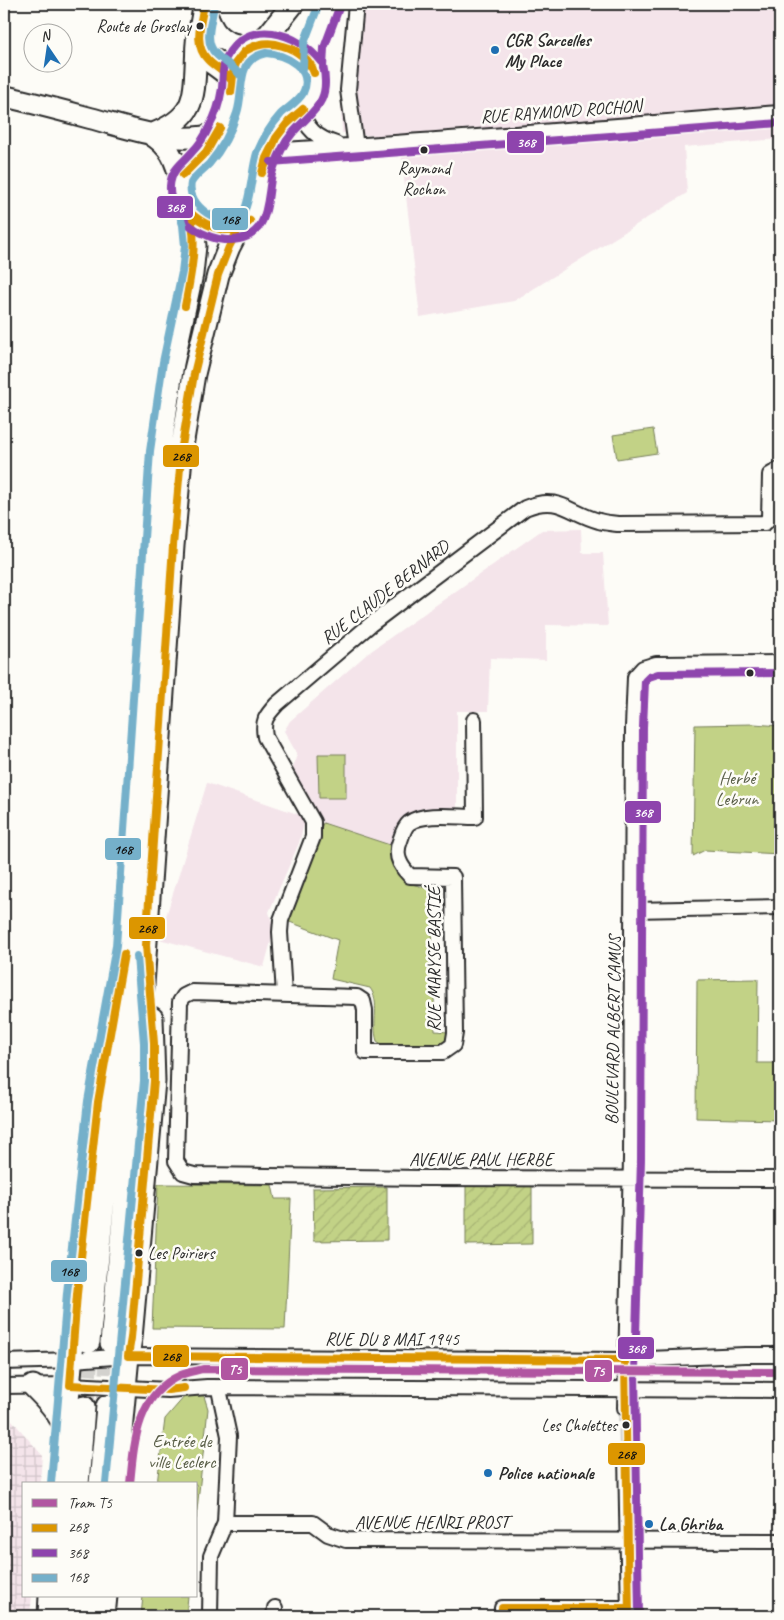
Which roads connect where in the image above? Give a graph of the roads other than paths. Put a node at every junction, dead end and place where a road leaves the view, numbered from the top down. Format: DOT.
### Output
graph roads {
  1 [pos="292,4"];
  2 [pos="330,4"];
  3 [pos="356,4"];
  4 [pos="204,5"];
  5 [pos="199,29"];
  6 [pos="255,45"];
  7 [pos="313,68"];
  8 [pos="232,81"];
  9 [pos="4,96"];
  10 [pos="301,109"];
  11 [pos="780,113"];
  12 [pos="218,133"];
  13 [pos="150,134"];
  14 [pos="350,147"];
  15 [pos="269,152"];
  16 [pos="180,182"];
  17 [pos="190,213"];
  18 [pos="239,228"];
  19 [pos="780,469"];
  20 [pos="780,663"];
  21 [pos="474,720"];
  22 [pos="780,908"];
  23 [pos="633,910"];
  24 [pos="136,946"];
  25 [pos="284,995"];
  26 [pos="183,1172"];
  27 [pos="630,1178"];
  28 [pos="780,1179"];
  29 [pos="89,1342"];
  30 [pos="111,1343"];
  31 [pos="128,1356"];
  32 [pos="780,1356"];
  33 [pos="73,1360"];
  34 [pos="625,1360"];
  35 [pos="4,1362"];
  36 [pos="70,1385"];
  37 [pos="4,1386"];
  38 [pos="33,1386"];
  39 [pos="222,1386"];
  40 [pos="125,1388"];
  41 [pos="625,1389"];
  42 [pos="780,1390"];
  43 [pos="107,1406"];
  44 [pos="84,1407"];
  45 [pos="625,1408"];
  46 [pos="66,1431"];
  47 [pos="626,1455"];
  48 [pos="61,1482"];
  49 [pos="78,1482"];
  50 [pos="100,1482"];
  51 [pos="116,1482"];
  52 [pos="225,1523"];
  53 [pos="780,1541"];
  54 [pos="627,1542"];
  55 [pos="50,1598"];
  56 [pos="70,1598"];
  57 [pos="89,1598"];
  58 [pos="106,1598"];
  59 [pos="501,1612"];
  60 [pos="629,1612"];
  61 [pos="49,1616"];
  62 [pos="68,1616"];
  63 [pos="87,1616"];
  64 [pos="104,1616"];
  65 [pos="210,1616"];
  1 -- 6 [label="main road"];
  2 -- 7 [label="main road"];
  3 -- 14 [label="street"];
  4 -- 5 [label="main road"];
  4 -- 6 [label="main road"];
  5 -- 8 [label="main road"];
  5 -- 13 [label="main road"];
  6 -- 7 [label="main road"];
  6 -- 8 [label="main road"];
  7 -- 10 [label="main road"];
  8 -- 12 [label="main road"];
  9 -- 13 [label="main road"];
  10 -- 14 [label="street, RUE RAYMOND ROCHON"];
  10 -- 15 [label="main road"];
  11 -- 14 [label="street, RUE RAYMOND ROCHON"];
  12 -- 13 [label="main road"];
  12 -- 16 [label="main road"];
  13 -- 16 [label="main road"];
  14 -- 15 [label="street, RUE RAYMOND ROCHON"];
  15 -- 18 [label="main road"];
  16 -- 17 [label="main road"];
  17 -- 18 [label="main road"];
  17 -- 24 [label="main road"];
  18 -- 24 [label="main road"];
  19 -- 25 [label="street, RUE CLAUDE BERNARD"];
  20 -- 23 [label="street, BOULEVARD ALBERT CAMUS"];
  21 -- 25 [label="street, RUE MARYSE BASTIÉ"];
  22 -- 23 [label="street"];
  23 -- 27 [label="street, BOULEVARD ALBERT CAMUS"];
  24 -- 29 [label="main road"];
  24 -- 30 [label="main road"];
  24 -- 31 [label="main road"];
  24 -- 33 [label="main road"];
  25 -- 26 [label="street, RUE MARYSE BASTIÉ"];
  26 -- 27 [label="street, AVENUE PAUL HERBE"];
  27 -- 28 [label="street, AVENUE PAUL HERBE"];
  27 -- 34 [label="street, BOULEVARD ALBERT CAMUS"];
  31 -- 33 [label="street, RUE DU 8 MAI 1945"];
  31 -- 34 [label="street, RUE DU 8 MAI 1945"];
  31 -- 40 [label="main road"];
  32 -- 34 [label="street, RUE DU 8 MAI 1945"];
  33 -- 35 [label="street, RUE DU 8 MAI 1945"];
  33 -- 36 [label="main road"];
  34 -- 41 [label="street, BOULEVARD ALBERT CAMUS"];
  36 -- 38 [label="street"];
  36 -- 40 [label="street"];
  36 -- 46 [label="main road"];
  37 -- 38 [label="street"];
  38 -- 46 [label="main road"];
  39 -- 40 [label="street"];
  39 -- 41 [label="street"];
  39 -- 52 [label="street"];
  40 -- 51 [label="main road"];
  41 -- 42 [label="street"];
  41 -- 45 [label="street, BOULEVARD ALBERT CAMUS"];
  43 -- 50 [label="main road"];
  44 -- 49 [label="main road"];
  46 -- 48 [label="main road"];
  47 -- 54 [label="street"];
  52 -- 54 [label="street, AVENUE HENRI PROST"];
  52 -- 65 [label="street"];
  53 -- 54 [label="street, AVENUE HENRI PROST"];
  54 -- 60 [label="street"];
  55 -- 61 [label="main road"];
  56 -- 62 [label="main road"];
  57 -- 63 [label="main road"];
  58 -- 64 [label="main road"];
  59 -- 60 [label="street"];
}
